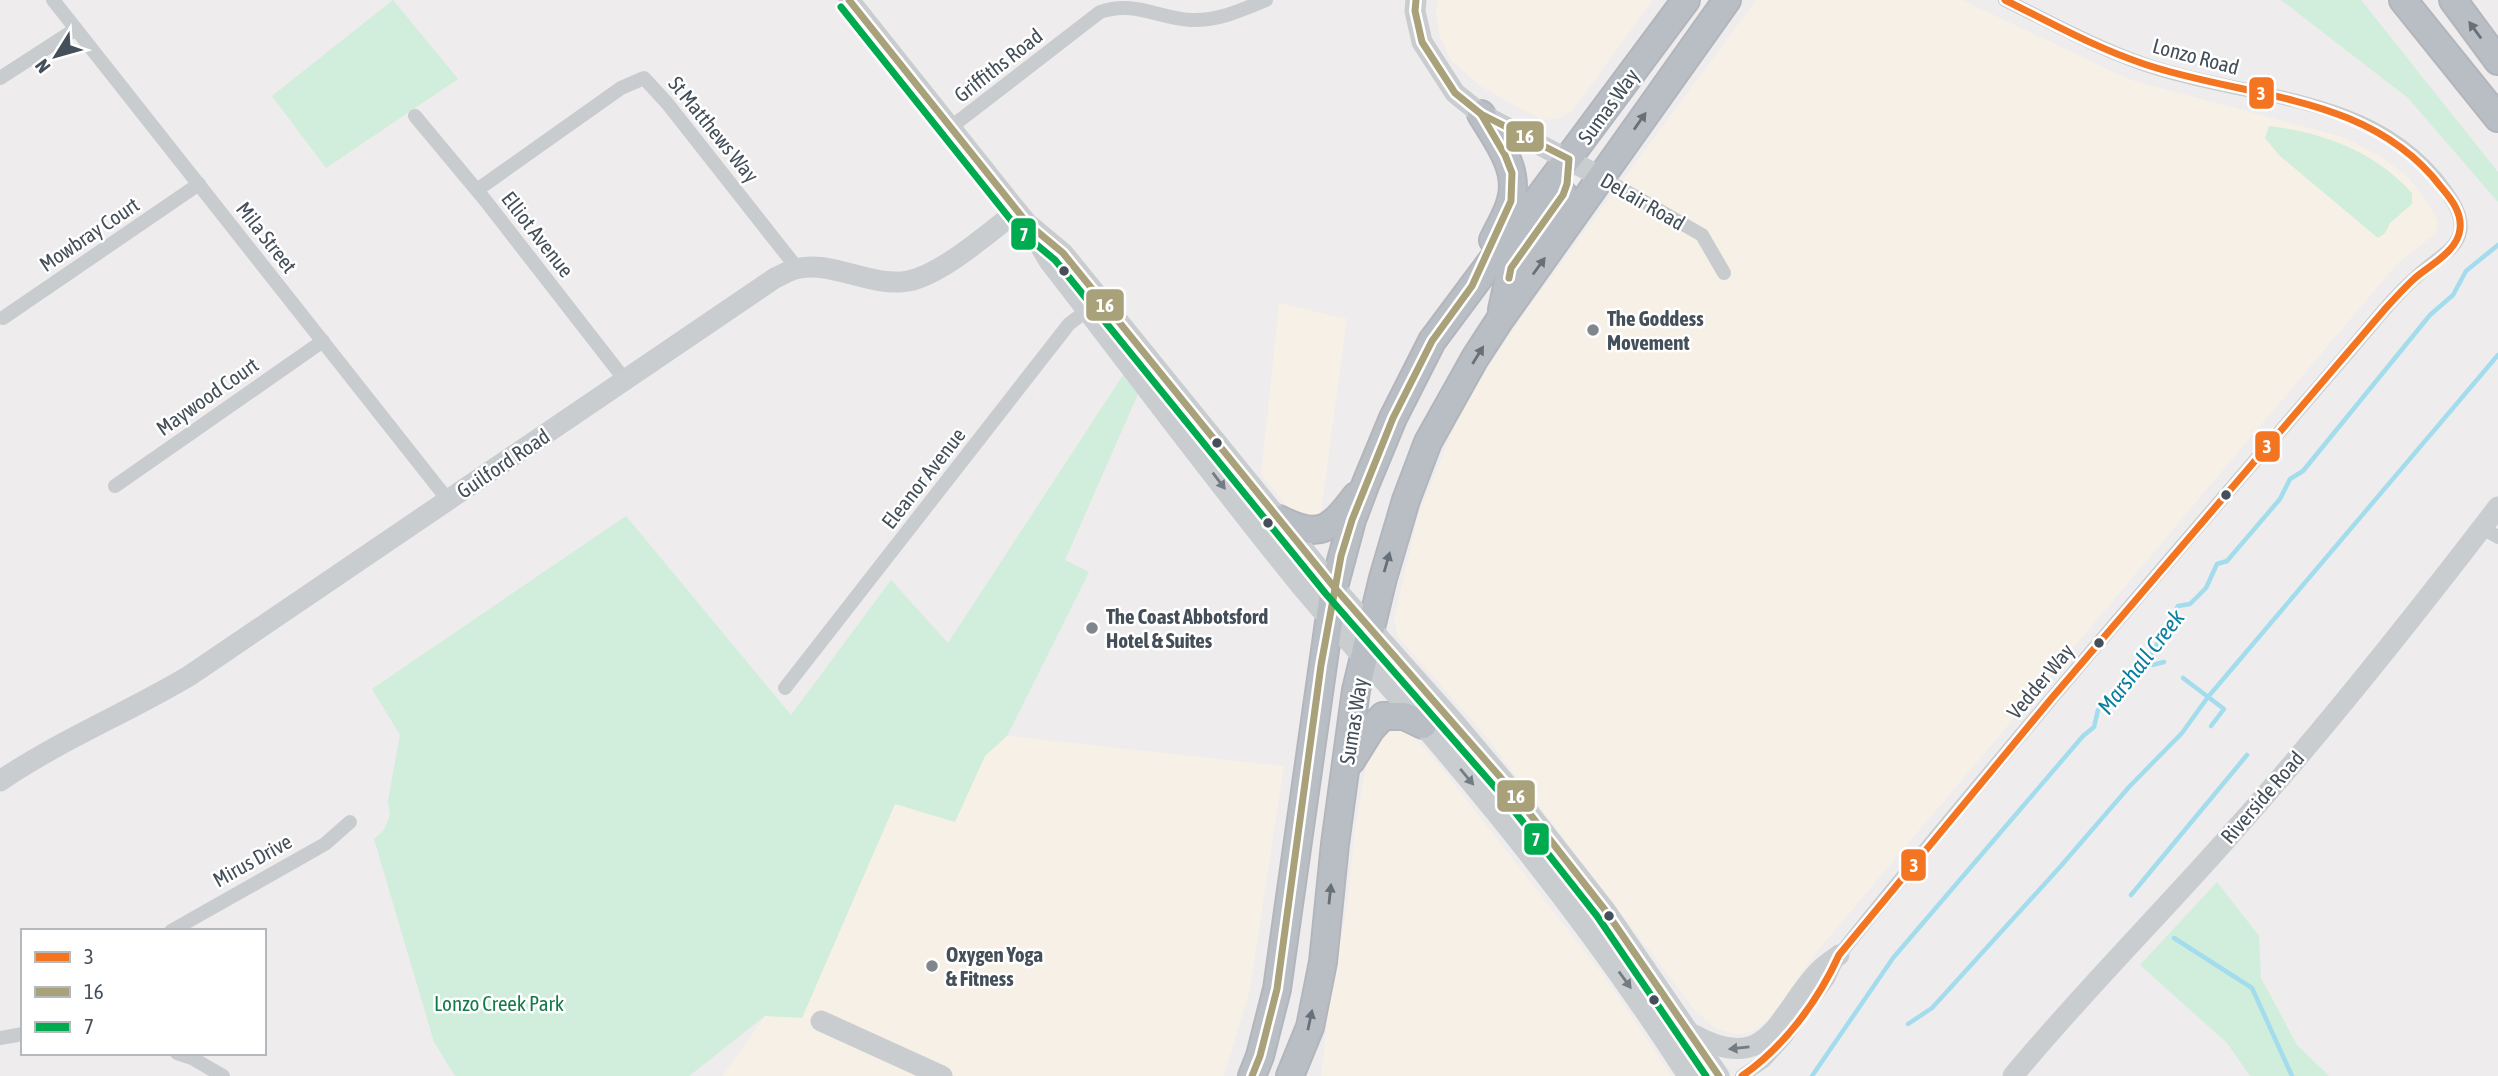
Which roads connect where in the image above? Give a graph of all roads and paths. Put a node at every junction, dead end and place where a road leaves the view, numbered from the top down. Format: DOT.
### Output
graph roads {
  1 [pos="53,0"];
  2 [pos="849,0"];
  3 [pos="1266,0"];
  4 [pos="1416,0"];
  5 [pos="1686,0"];
  6 [pos="1727,0"];
  7 [pos="2005,0"];
  8 [pos="2403,0"];
  9 [pos="2411,0"];
  10 [pos="2453,0"];
  11 [pos="1124,2"];
  12 [pos="76,29"];
  13 [pos="2498,61"];
  14 [pos="0,78"];
  15 [pos="1481,114"];
  16 [pos="415,116"];
  17 [pos="2498,118"];
  18 [pos="951,127"];
  19 [pos="1569,159"];
  20 [pos="1601,177"];
  21 [pos="199,184"];
  22 [pos="477,190"];
  23 [pos="1022,217"];
  24 [pos="797,268"];
  25 [pos="1724,272"];
  26 [pos="1472,286"];
  27 [pos="2406,286"];
  28 [pos="1094,305"];
  29 [pos="4,318"];
  30 [pos="1499,321"];
  31 [pos="323,341"];
  32 [pos="625,380"];
  33 [pos="1366,484"];
  34 [pos="115,486"];
  35 [pos="448,500"];
  36 [pos="2498,507"];
  37 [pos="1279,519"];
  38 [pos="2490,533"];
  39 [pos="1334,587"];
  40 [pos="1328,617"];
  41 [pos="1371,629"];
  42 [pos="1364,658"];
  43 [pos="785,688"];
  44 [pos="1423,725"];
  45 [pos="1345,772"];
  46 [pos="0,781"];
  47 [pos="350,822"];
  48 [pos="175,929"];
  49 [pos="1839,955"];
  50 [pos="821,1021"];
  51 [pos="21,1034"];
  52 [pos="1692,1034"];
  53 [pos="0,1038"];
  54 [pos="183,1055"];
  55 [pos="223,1076"];
  56 [pos="942,1076"];
  57 [pos="1252,1076"];
  58 [pos="1290,1076"];
  59 [pos="1688,1076"];
  60 [pos="1718,1076"];
  61 [pos="1742,1076"];
  62 [pos="2013,1076"];
  1 -- 12 [label="street, Mila Street"];
  2 -- 18 [label="main road"];
  3 -- 11 [label="street, Griffiths Road"];
  4 -- 15 [label="main road, DeLair Road"];
  5 -- 19 [label="highway, Sumas Way"];
  20 -- 6 [label="highway, Sumas Way, one-way"];
  7 -- 27 [label="street, Lonzo Road"];
  8 -- 17 [label="highway"];
  9 -- 17 [label="highway"];
  13 -- 10 [label="highway, one-way"];
  11 -- 18 [label="street, Griffiths Road"];
  12 -- 14 [label="street"];
  12 -- 21 [label="street, Mila Street"];
  15 -- 19 [label="main road, DeLair Road"];
  15 -- 26 [label="highway"];
  16 -- 22 [label="street, Elliot Avenue"];
  18 -- 23 [label="main road"];
  19 -- 20 [label="main road, DeLair Road"];
  19 -- 26 [label="highway, Sumas Way"];
  19 -- 30 [label="highway"];
  20 -- 25 [label="street, DeLair Road"];
  30 -- 20 [label="highway, Sumas Way, one-way"];
  21 -- 29 [label="street, Mowbray Court"];
  21 -- 31 [label="street, Mila Street"];
  22 -- 24 [label="street, St Matthews Way"];
  22 -- 32 [label="street, Elliot Avenue"];
  23 -- 24 [label="main road"];
  23 -- 28 [label="main road"];
  24 -- 32 [label="main road, Guilford Road"];
  26 -- 33 [label="highway, Sumas Way"];
  27 -- 49 [label="street, Vedder Way"];
  28 -- 37 [label="main road"];
  28 -- 40 [label="main road, one-way"];
  28 -- 43 [label="street, Eleanor Avenue"];
  41 -- 30 [label="highway, Sumas Way, one-way"];
  31 -- 34 [label="street, Maywood Court"];
  31 -- 35 [label="street, Mila Street"];
  32 -- 35 [label="main road, Guilford Road"];
  33 -- 37 [label="highway"];
  33 -- 39 [label="highway, Sumas Way"];
  35 -- 46 [label="main road, Guilford Road"];
  36 -- 38 [label="main road, Riverside Road"];
  37 -- 39 [label="main road"];
  38 -- 62 [label="main road, Riverside Road"];
  39 -- 40 [label="highway, Sumas Way"];
  39 -- 41 [label="main road"];
  40 -- 42 [label="main road"];
  40 -- 57 [label="highway, Sumas Way"];
  41 -- 42 [label="highway, Sumas Way"];
  41 -- 52 [label="main road"];
  42 -- 44 [label="main road"];
  42 -- 45 [label="highway, Sumas Way"];
  44 -- 45 [label="highway"];
  44 -- 59 [label="main road, one-way"];
  58 -- 45 [label="highway, Sumas Way, one-way"];
  47 -- 48 [label="street, Mirus Drive"];
  49 -- 52 [label="main road, one-way"];
  49 -- 61 [label="street, Vedder Way"];
  50 -- 56 [label="main road"];
  51 -- 53 [label="street"];
  52 -- 60 [label="main road"];
  54 -- 55 [label="street"];
}
